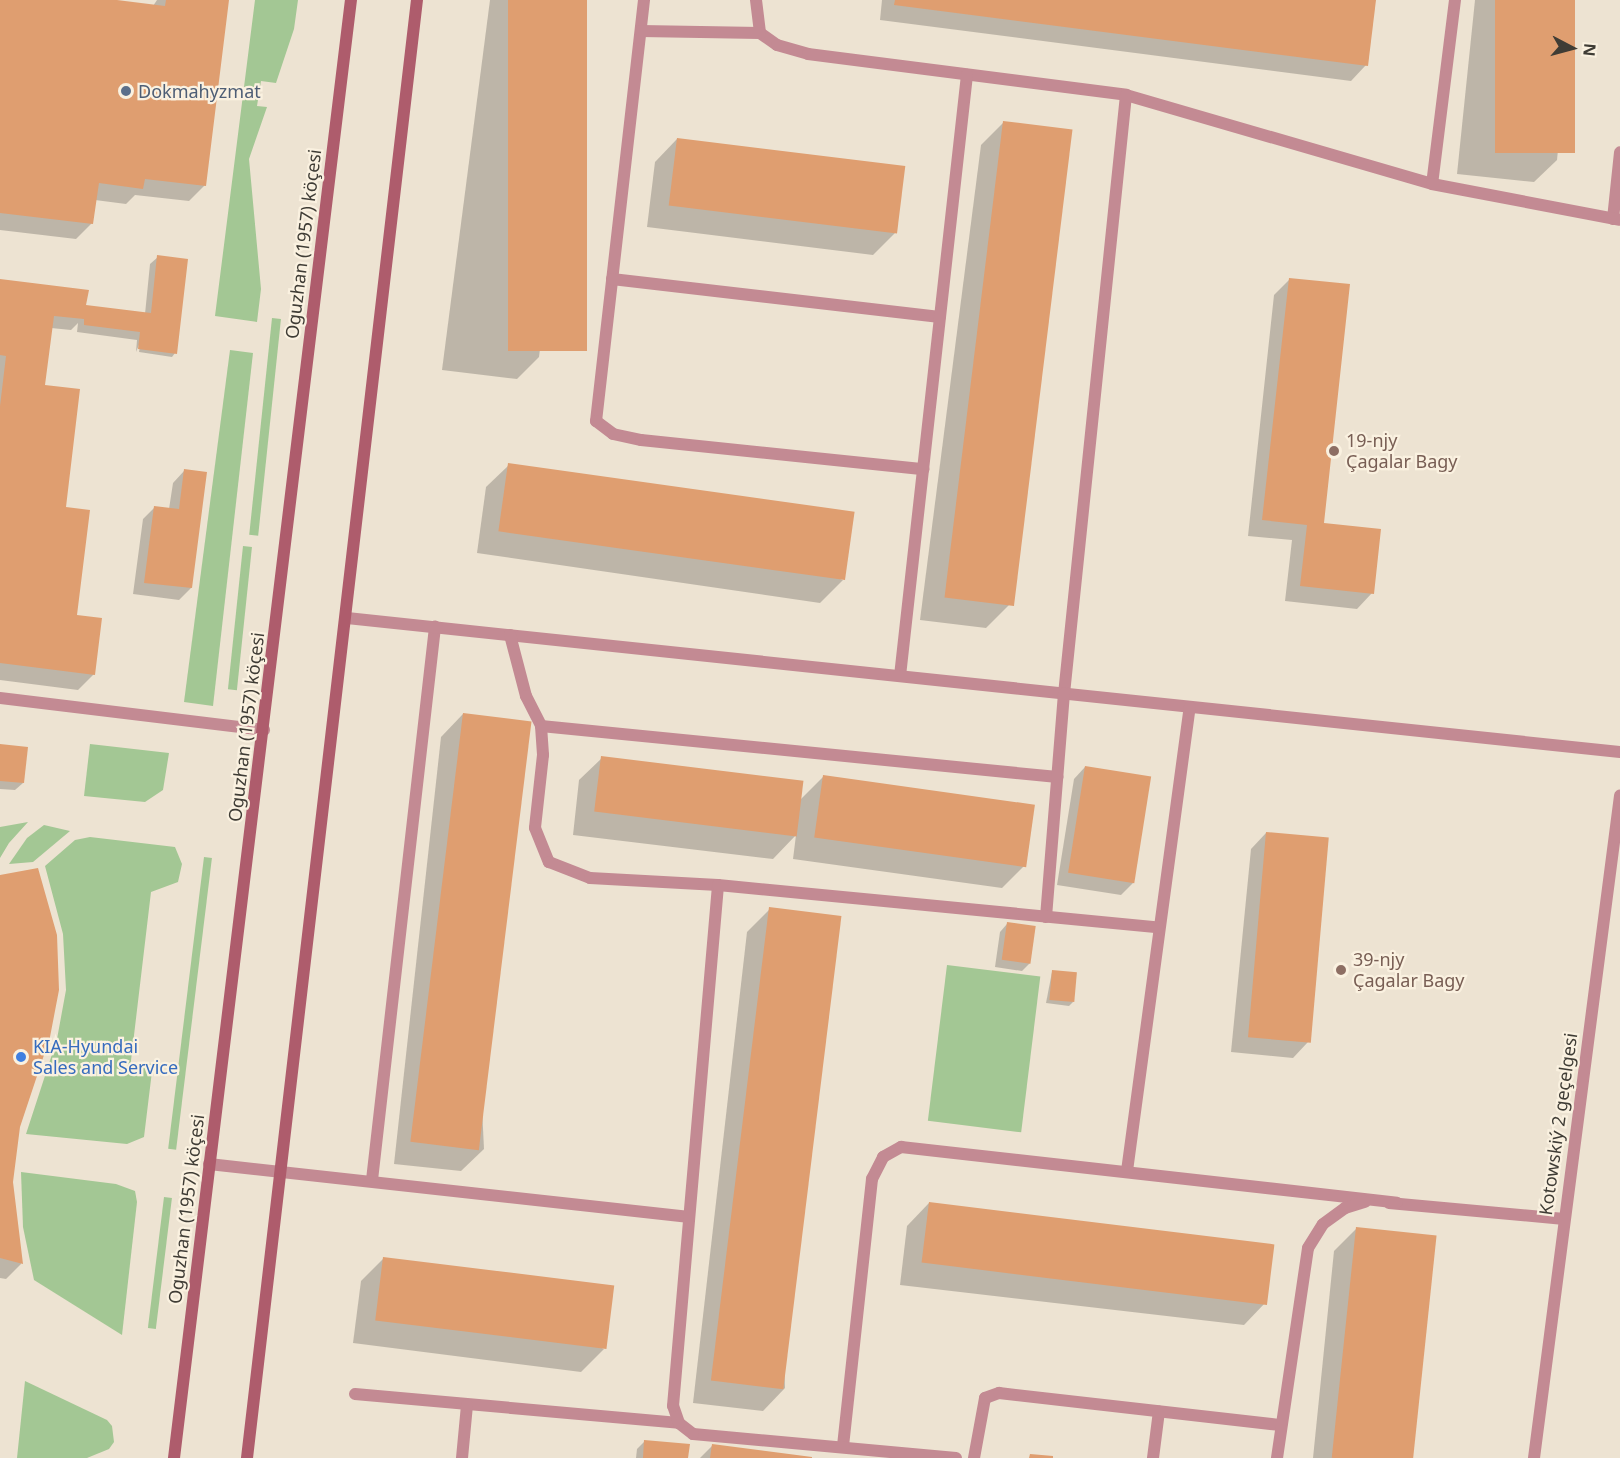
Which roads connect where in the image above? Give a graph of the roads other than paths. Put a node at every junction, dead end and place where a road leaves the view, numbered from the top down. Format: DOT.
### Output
graph roads {
  1 [pos="351,0"];
  2 [pos="417,0"];
  3 [pos="644,0"];
  4 [pos="756,0"];
  5 [pos="1455,0"];
  6 [pos="641,31"];
  7 [pos="760,33"];
  8 [pos="967,75"];
  9 [pos="1126,95"];
  10 [pos="1620,152"];
  11 [pos="1432,184"];
  12 [pos="1616,219"];
  13 [pos="612,279"];
  14 [pos="940,317"];
  15 [pos="924,468"];
  16 [pos="347,618"];
  17 [pos="435,627"];
  18 [pos="510,635"];
  19 [pos="900,676"];
  20 [pos="1064,694"];
  21 [pos="0,698"];
  22 [pos="1190,707"];
  23 [pos="541,726"];
  24 [pos="264,730"];
  25 [pos="1620,752"];
  26 [pos="1057,777"];
  27 [pos="1620,796"];
  28 [pos="718,885"];
  29 [pos="1046,917"];
  30 [pos="1158,927"];
  31 [pos="209,1164"];
  32 [pos="282,1170"];
  33 [pos="1127,1171"];
  34 [pos="372,1180"];
  35 [pos="1397,1203"];
  36 [pos="687,1217"];
  37 [pos="1564,1219"];
  38 [pos="355,1394"];
  39 [pos="467,1405"];
  40 [pos="1159,1411"];
  41 [pos="679,1423"];
  42 [pos="1281,1425"];
  43 [pos="843,1446"];
  44 [pos="174,1458"];
  45 [pos="247,1458"];
  46 [pos="462,1458"];
  47 [pos="956,1458"];
  48 [pos="974,1458"];
  49 [pos="1153,1458"];
  50 [pos="1277,1458"];
  51 [pos="1534,1458"];
  1 -- 24 [label="main road, Oguzhan (1957) köçesi"];
  2 -- 16 [label="main road"];
  3 -- 6 [label="street"];
  4 -- 7 [label="street"];
  5 -- 11 [label="street"];
  6 -- 7 [label="street"];
  6 -- 13 [label="street"];
  7 -- 8 [label="street"];
  8 -- 9 [label="street"];
  8 -- 14 [label="street"];
  9 -- 11 [label="street"];
  9 -- 20 [label="street"];
  10 -- 12 [label="street"];
  11 -- 12 [label="street"];
  13 -- 14 [label="street"];
  13 -- 15 [label="street"];
  14 -- 15 [label="street"];
  15 -- 19 [label="street"];
  16 -- 17 [label="street"];
  16 -- 32 [label="main road"];
  17 -- 18 [label="street"];
  17 -- 34 [label="street"];
  18 -- 19 [label="street"];
  18 -- 23 [label="street"];
  19 -- 20 [label="street"];
  20 -- 22 [label="street"];
  20 -- 26 [label="street"];
  21 -- 24 [label="street"];
  22 -- 25 [label="street"];
  22 -- 30 [label="street"];
  23 -- 26 [label="street"];
  23 -- 28 [label="street"];
  24 -- 31 [label="main road, Oguzhan (1957) köçesi"];
  26 -- 29 [label="street"];
  27 -- 37 [label="street, Kotowskiý 2 geçelgesi"];
  28 -- 29 [label="street"];
  28 -- 36 [label="street"];
  29 -- 30 [label="street"];
  30 -- 33 [label="street"];
  31 -- 32 [label="street"];
  31 -- 44 [label="main road, Oguzhan (1957) köçesi"];
  32 -- 34 [label="street"];
  32 -- 45 [label="main road"];
  33 -- 35 [label="street"];
  33 -- 43 [label="street"];
  34 -- 36 [label="street"];
  35 -- 37 [label="street"];
  35 -- 42 [label="street"];
  36 -- 41 [label="street"];
  37 -- 51 [label="street, Kotowskiý 2 geçelgesi"];
  38 -- 39 [label="street"];
  39 -- 41 [label="street"];
  39 -- 46 [label="street"];
  40 -- 42 [label="street"];
  40 -- 48 [label="street"];
  40 -- 49 [label="street"];
  41 -- 43 [label="street"];
  42 -- 50 [label="street"];
  43 -- 47 [label="street"];
}
